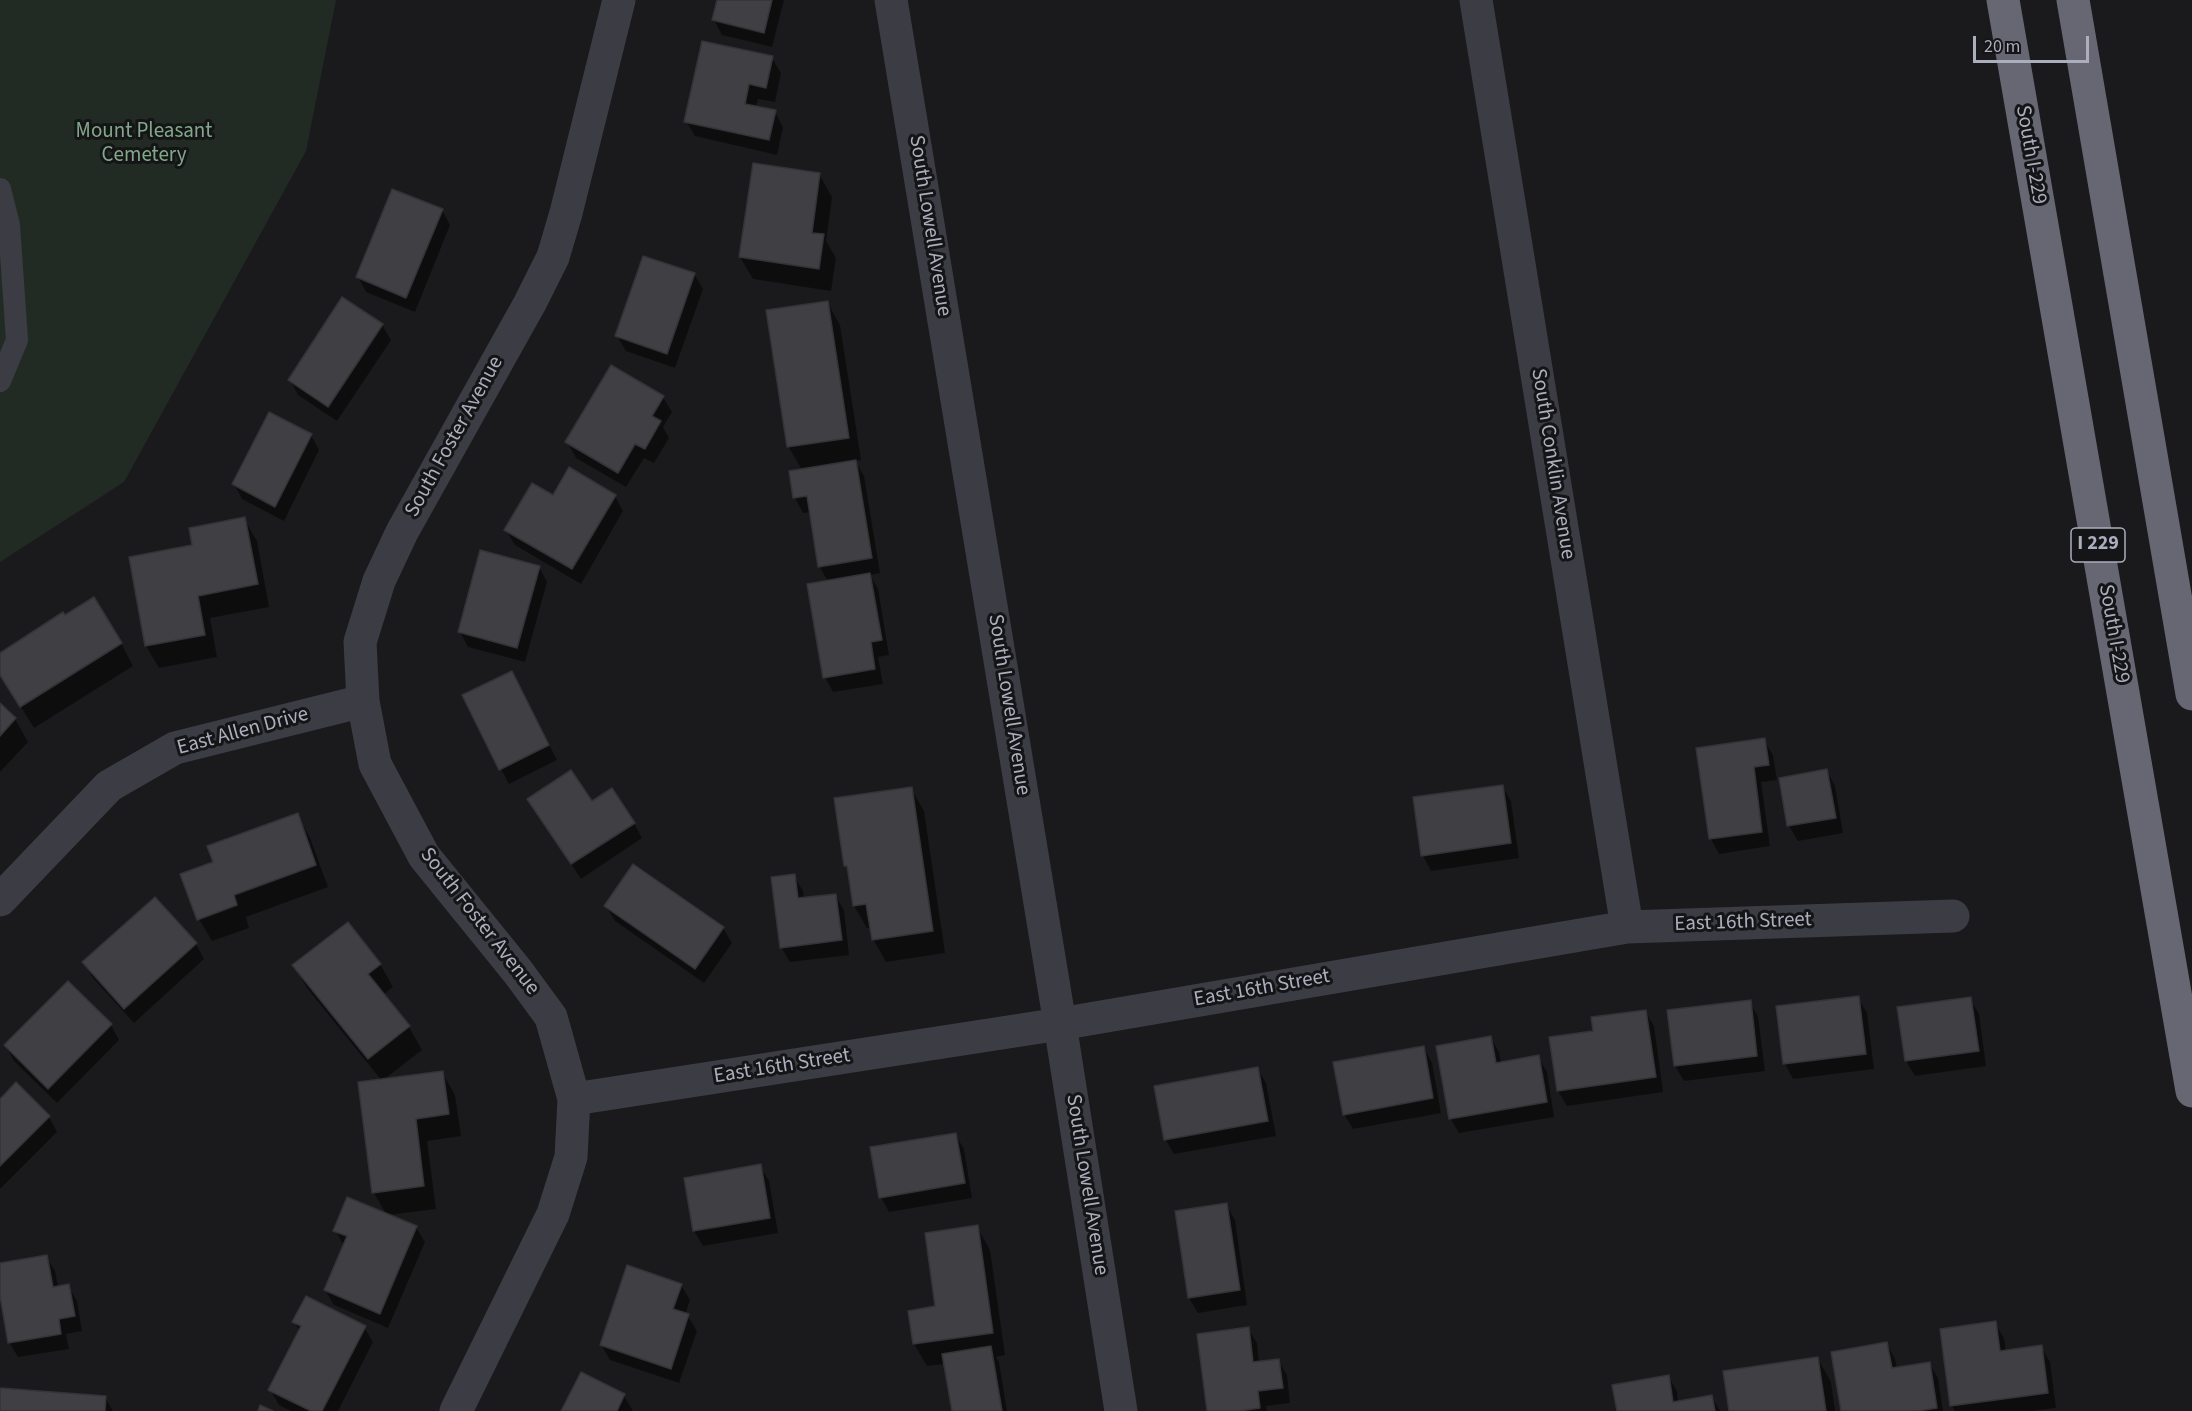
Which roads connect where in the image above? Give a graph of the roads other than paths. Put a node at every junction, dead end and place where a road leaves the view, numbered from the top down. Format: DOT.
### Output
graph roads {
  1 [pos="619,0"];
  2 [pos="891,0"];
  3 [pos="1476,0"];
  4 [pos="2003,0"];
  5 [pos="2073,0"];
  6 [pos="0,189"];
  7 [pos="0,381"];
  8 [pos="2192,694"];
  9 [pos="363,701"];
  10 [pos="0,900"];
  11 [pos="1953,916"];
  12 [pos="1627,927"];
  13 [pos="1060,1024"];
  14 [pos="2192,1091"];
  15 [pos="574,1099"];
  16 [pos="456,1411"];
  17 [pos="1121,1411"];
  1 -- 9 [label="street, South Foster Avenue"];
  2 -- 13 [label="street, South Lowell Avenue"];
  3 -- 12 [label="street, South Conklin Avenue"];
  4 -- 14 [label="highway, South I-229 / I 229"];
  5 -- 8 [label="highway"];
  6 -- 7 [label="lane"];
  9 -- 10 [label="street, East Allen Drive"];
  9 -- 15 [label="street, South Foster Avenue"];
  11 -- 12 [label="street, East 16th Street"];
  12 -- 13 [label="street, East 16th Street"];
  13 -- 15 [label="street, East 16th Street"];
  13 -- 17 [label="street, South Lowell Avenue"];
  15 -- 16 [label="street, South Foster Avenue"];
}
